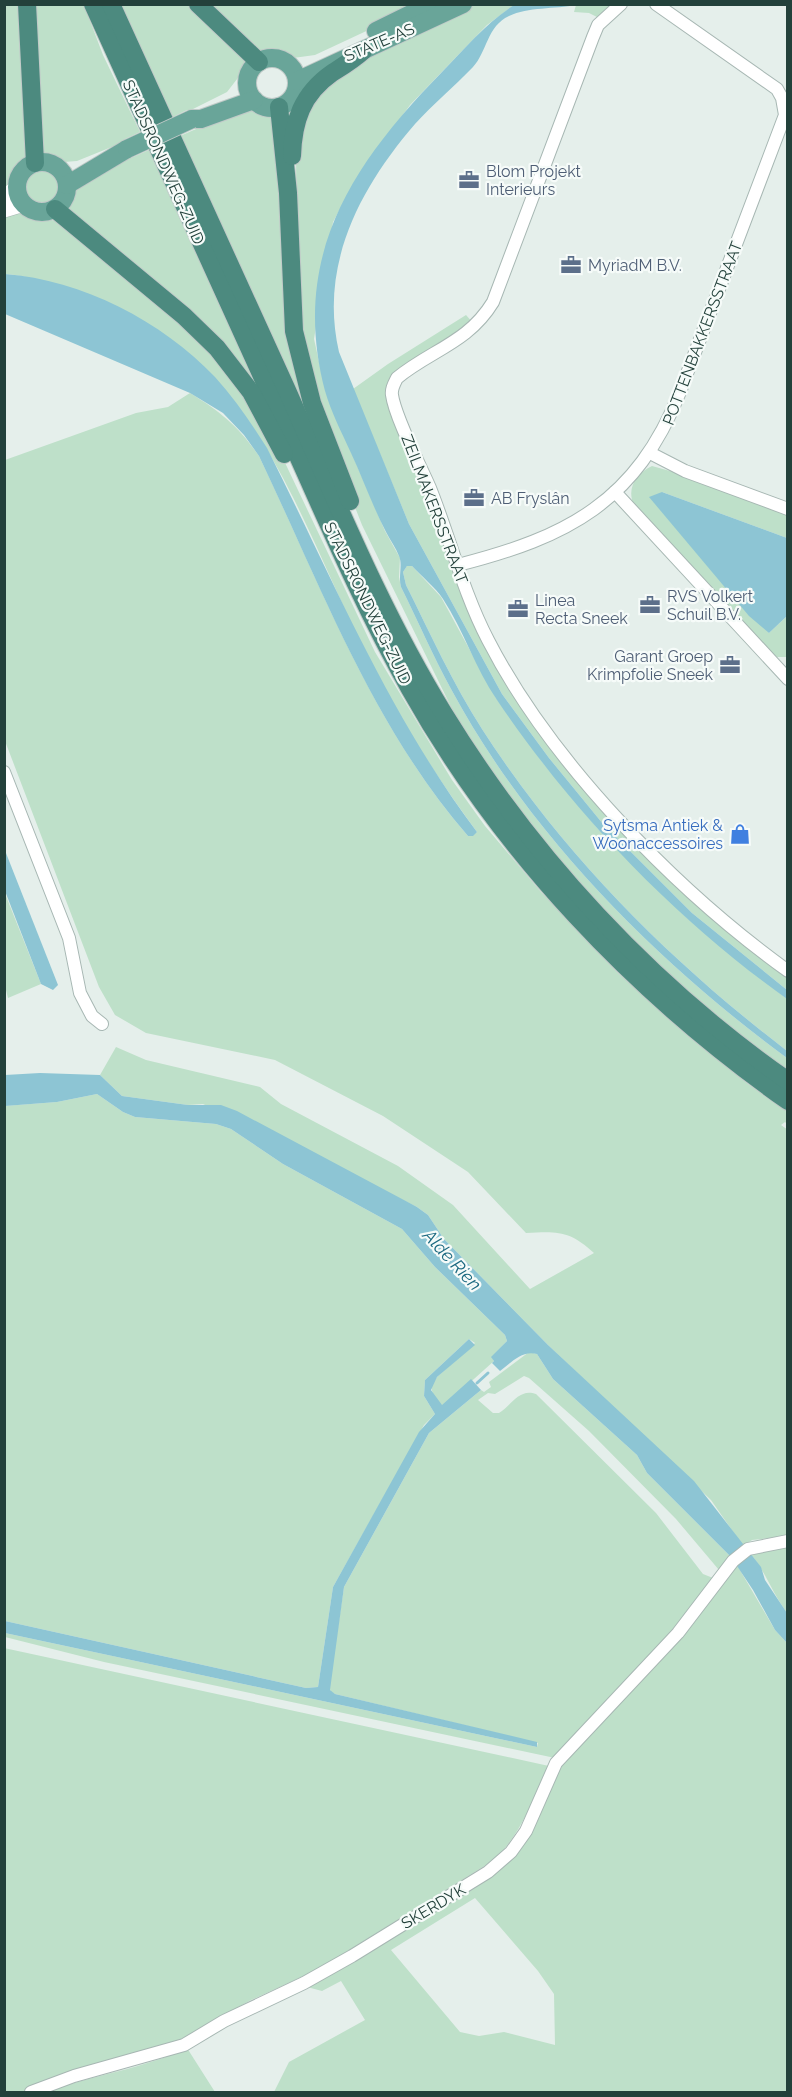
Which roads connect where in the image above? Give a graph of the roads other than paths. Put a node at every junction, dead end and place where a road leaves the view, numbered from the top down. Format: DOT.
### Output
graph roads {
  1 [pos="27,4"];
  2 [pos="93,4"];
  3 [pos="111,4"];
  4 [pos="198,4"];
  5 [pos="431,4"];
  6 [pos="463,4"];
  7 [pos="621,4"];
  8 [pos="656,4"];
  9 [pos="363,51"];
  10 [pos="259,62"];
  11 [pos="293,73"];
  12 [pos="250,93"];
  13 [pos="785,95"];
  14 [pos="279,107"];
  15 [pos="35,163"];
  16 [pos="64,177"];
  17 [pos="288,193"];
  18 [pos="15,196"];
  19 [pos="55,209"];
  20 [pos="4,210"];
  21 [pos="650,453"];
  22 [pos="615,492"];
  23 [pos="788,509"];
  24 [pos="458,565"];
  25 [pos="350,570"];
  26 [pos="374,583"];
  27 [pos="785,673"];
  28 [pos="4,772"];
  29 [pos="788,971"];
  30 [pos="102,1024"];
  31 [pos="788,1081"];
  32 [pos="788,1101"];
  33 [pos="788,1541"];
  34 [pos="31,2092"];
  1 -- 15 [label="highway"];
  2 -- 25 [label="highway, STADSRONDWEG-ZUID"];
  3 -- 26 [label="highway, STADSRONDWEG-ZUID"];
  4 -- 10 [label="highway"];
  5 -- 11 [label="main road, STATE-AS"];
  6 -- 9 [label="main road, STATE-AS"];
  7 -- 24 [label="street, ZEILMAKERSSTRAAT"];
  8 -- 13 [label="street, POTTENBAKKERSSTRAAT"];
  9 -- 11 [label="main road, STATE-AS"];
  9 -- 17 [label="highway"];
  10 -- 11 [label="main road"];
  10 -- 12 [label="main road"];
  11 -- 14 [label="main road"];
  12 -- 14 [label="main road"];
  12 -- 16 [label="main road, bridge"];
  13 -- 21 [label="street, POTTENBAKKERSSTRAAT"];
  14 -- 17 [label="highway"];
  15 -- 16 [label="main road"];
  15 -- 18 [label="main road"];
  16 -- 19 [label="main road"];
  17 -- 26 [label="highway"];
  18 -- 19 [label="main road"];
  18 -- 20 [label="street"];
  19 -- 25 [label="highway"];
  21 -- 22 [label="street, POTTENBAKKERSSTRAAT"];
  21 -- 23 [label="street"];
  22 -- 24 [label="street, POTTENBAKKERSSTRAAT"];
  22 -- 27 [label="street"];
  24 -- 29 [label="street, ZEILMAKERSSTRAAT"];
  25 -- 32 [label="highway, STADSRONDWEG-ZUID"];
  26 -- 31 [label="highway, STADSRONDWEG-ZUID"];
  28 -- 30 [label="street"];
  33 -- 34 [label="street, SKERDYK"];
}
